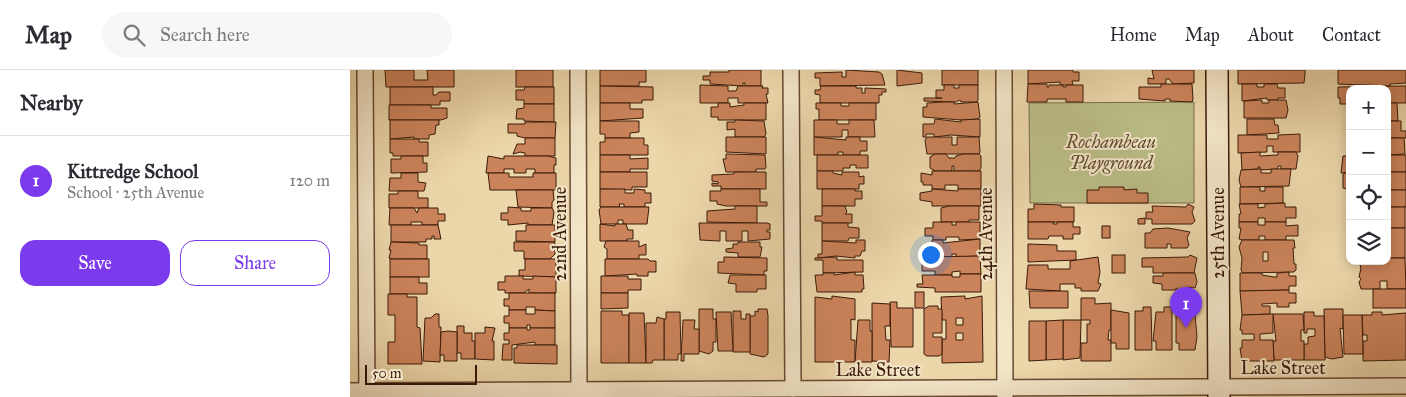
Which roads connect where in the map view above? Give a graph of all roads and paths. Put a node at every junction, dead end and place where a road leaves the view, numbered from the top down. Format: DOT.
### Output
graph roads {
  1 [pos="365,70"];
  2 [pos="578,70"];
  3 [pos="791,70"];
  4 [pos="1004,70"];
  5 [pos="1217,70"];
  6 [pos="1406,386"];
  7 [pos="793,389"];
  8 [pos="350,391"];
  9 [pos="1005,392"];
  10 [pos="1219,392"];
  11 [pos="579,393"];
  12 [pos="367,394"];
  1 -- 12 [label="street"];
  2 -- 11 [label="street, 22nd Avenue"];
  3 -- 7 [label="street"];
  4 -- 9 [label="street, 24th Avenue"];
  5 -- 10 [label="main road, 25th Avenue"];
  6 -- 10 [label="street, Lake Street"];
  7 -- 9 [label="street, Lake Street"];
  7 -- 11 [label="street, Lake Street"];
  8 -- 12 [label="street, Lake Street"];
  9 -- 10 [label="street, Lake Street"];
  11 -- 12 [label="street, Lake Street"];
}
